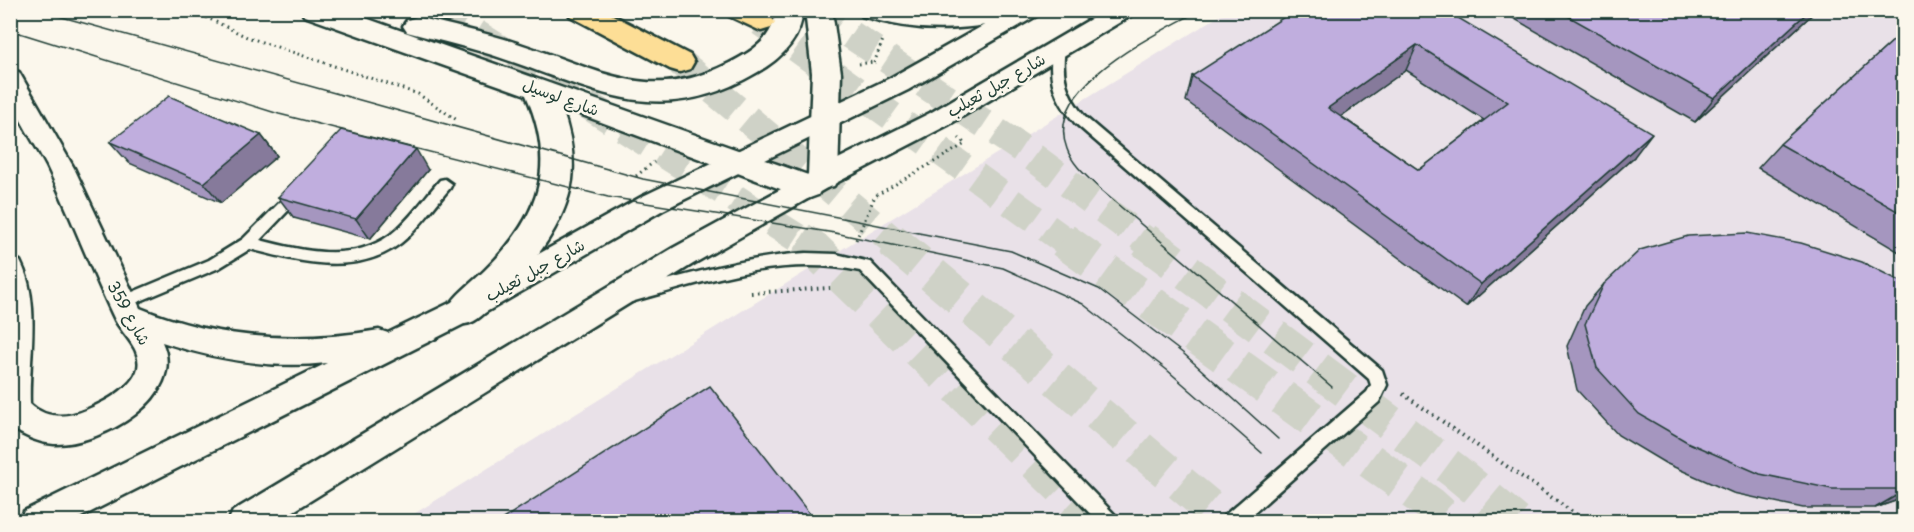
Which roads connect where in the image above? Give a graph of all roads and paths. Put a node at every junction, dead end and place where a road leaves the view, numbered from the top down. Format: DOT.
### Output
graph roads {
  1 [pos="191,10"];
  2 [pos="314,10"];
  3 [pos="351,10"];
  4 [pos="580,10"];
  5 [pos="790,10"];
  6 [pos="818,10"];
  7 [pos="1018,10"];
  8 [pos="1030,10"];
  9 [pos="1124,10"];
  10 [pos="883,14"];
  11 [pos="1059,48"];
  12 [pos="680,62"];
  13 [pos="10,78"];
  14 [pos="899,84"];
  15 [pos="538,88"];
  16 [pos="939,119"];
  17 [pos="457,120"];
  18 [pos="824,120"];
  19 [pos="737,161"];
  20 [pos="815,183"];
  21 [pos="307,184"];
  22 [pos="445,184"];
  23 [pos="248,243"];
  24 [pos="847,261"];
  25 [pos="10,269"];
  26 [pos="748,294"];
  27 [pos="605,303"];
  28 [pos="124,309"];
  29 [pos="464,310"];
  30 [pos="413,335"];
  31 [pos="1376,375"];
  32 [pos="300,489"];
  33 [pos="36,522"];
  34 [pos="240,522"];
  35 [pos="245,522"];
  36 [pos="1110,522"];
  37 [pos="1230,522"];
  38 [pos="1587,522"];
  1 -- 17 [label="path"];
  2 -- 15 [label="street, شارع لوسيل"];
  3 -- 5 [label="street"];
  4 -- 12 [label="highway"];
  6 -- 18 [label="street"];
  7 -- 10 [label="street"];
  8 -- 14 [label="street, شارع جبل ثعيلب"];
  9 -- 11 [label="street, شارع جبل ثعيلب"];
  10 -- 14 [label="path"];
  11 -- 16 [label="street, شارع جبل ثعيلب"];
  11 -- 31 [label="lane"];
  13 -- 28 [label="street, شارع 359"];
  14 -- 18 [label="street, شارع جبل ثعيلب"];
  15 -- 19 [label="street, شارع لوسيل"];
  15 -- 29 [label="street"];
  16 -- 20 [label="street, شارع جبل ثعيلب"];
  16 -- 24 [label="path"];
  18 -- 19 [label="street, شارع جبل ثعيلب"];
  18 -- 20 [label="street"];
  19 -- 20 [label="street, شارع لوسيل"];
  19 -- 29 [label="street, شارع جبل ثعيلب"];
  20 -- 27 [label="street, شارع جبل ثعيلب"];
  21 -- 23 [label="lane"];
  22 -- 23 [label="lane"];
  23 -- 28 [label="lane"];
  24 -- 26 [label="path"];
  24 -- 27 [label="lane"];
  24 -- 36 [label="lane"];
  25 -- 28 [label="street, شارع 359"];
  27 -- 32 [label="street, شارع جبل ثعيلب"];
  28 -- 30 [label="street"];
  29 -- 30 [label="street, شارع جبل ثعيلب"];
  30 -- 33 [label="street, شارع جبل ثعيلب"];
  31 -- 37 [label="lane"];
  31 -- 38 [label="path"];
  32 -- 34 [label="street"];
  32 -- 35 [label="street, شارع جبل ثعيلب"];
}
